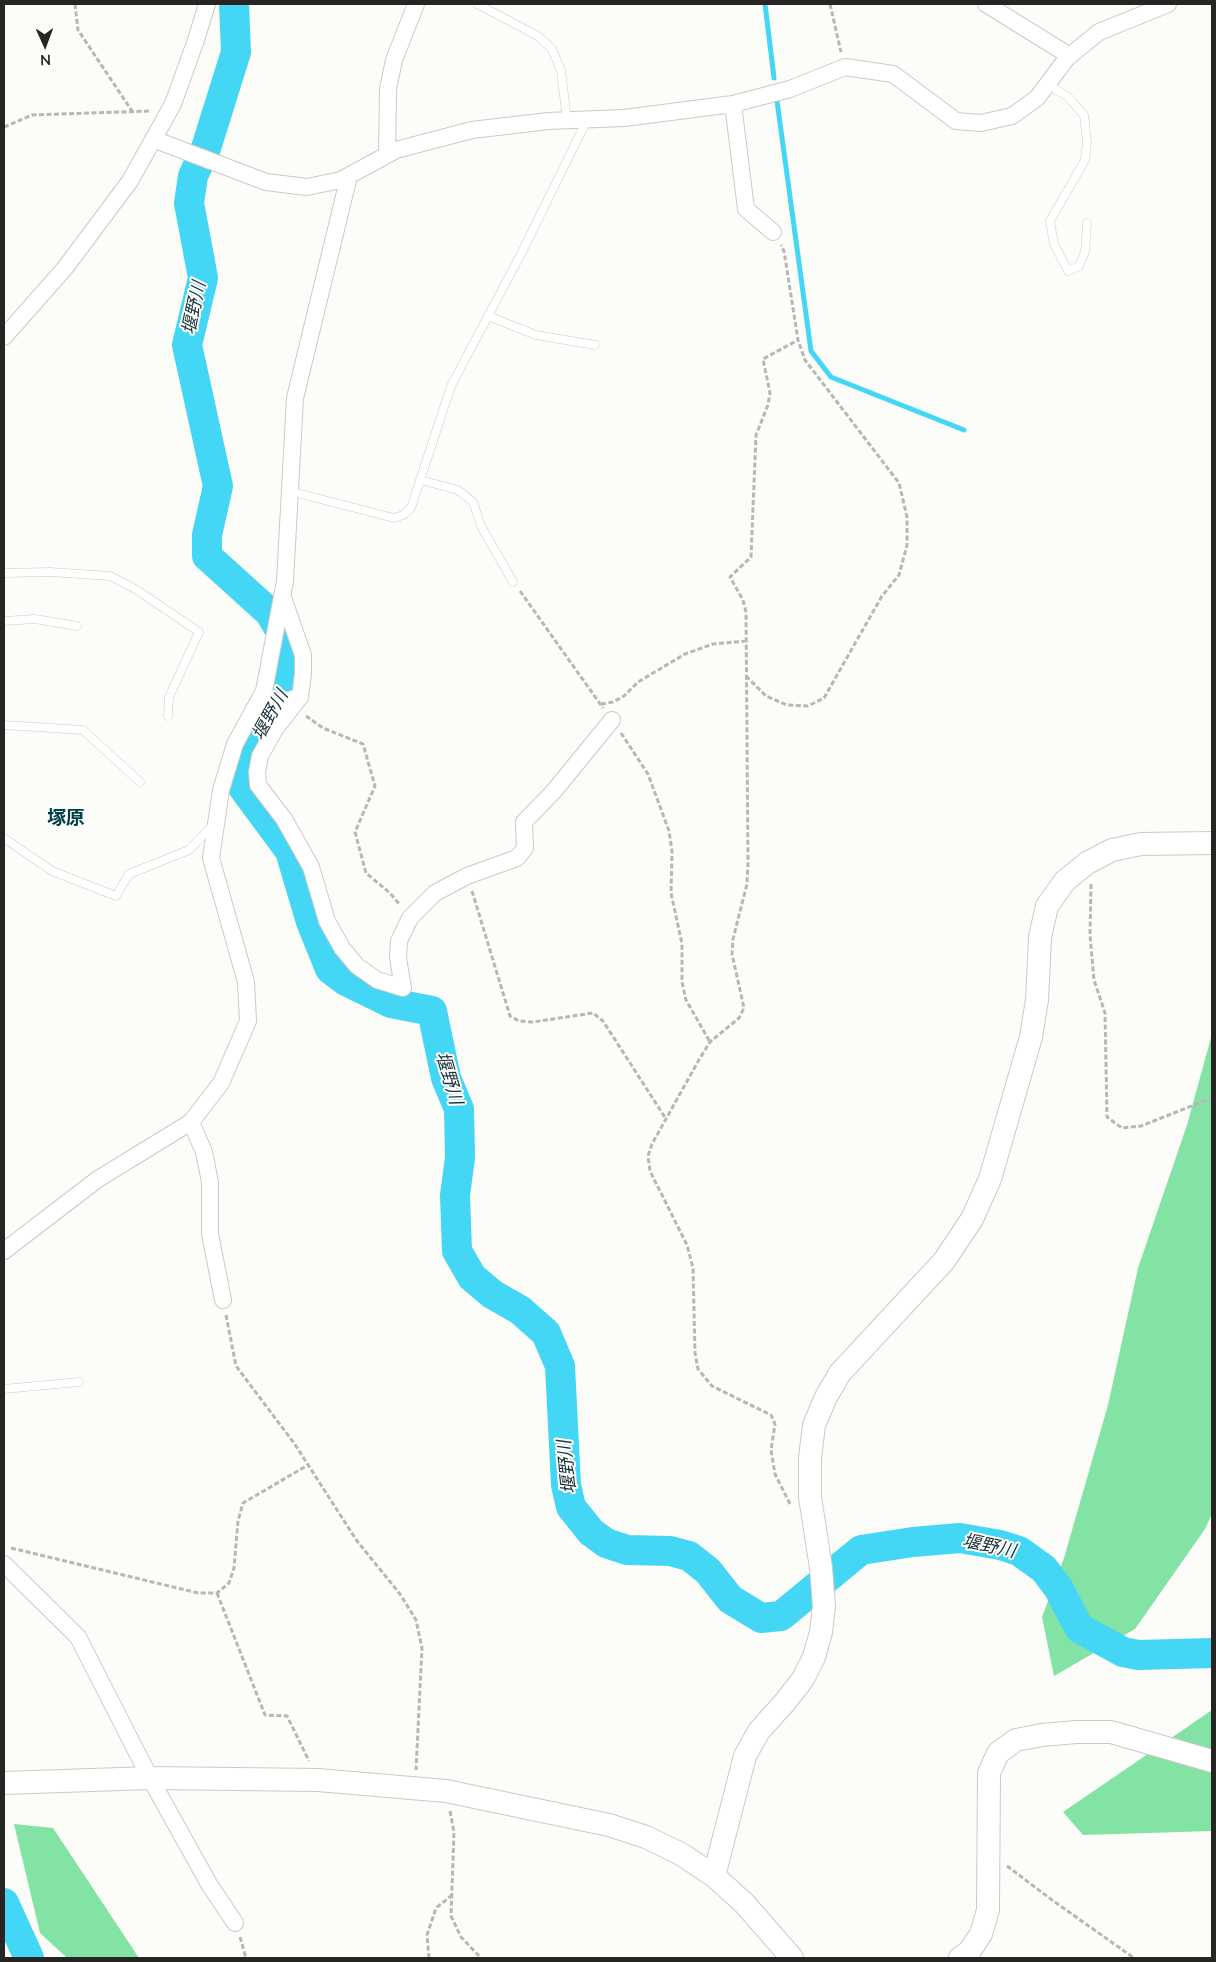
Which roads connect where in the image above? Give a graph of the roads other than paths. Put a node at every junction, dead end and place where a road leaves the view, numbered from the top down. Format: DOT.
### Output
graph roads {
  1 [pos="207,4"];
  2 [pos="416,4"];
  3 [pos="477,4"];
  4 [pos="986,4"];
  5 [pos="1168,4"];
  6 [pos="1070,56"];
  7 [pos="1047,84"];
  8 [pos="733,104"];
  9 [pos="567,120"];
  10 [pos="587,120"];
  11 [pos="153,139"];
  12 [pos="387,155"];
  13 [pos="349,176"];
  14 [pos="1087,223"];
  15 [pos="773,232"];
  16 [pos="488,316"];
  17 [pos="4,337"];
  18 [pos="595,345"];
  19 [pos="420,480"];
  20 [pos="290,491"];
  21 [pos="4,573"];
  22 [pos="513,582"];
  23 [pos="282,599"];
  24 [pos="4,621"];
  25 [pos="77,626"];
  26 [pos="295,701"];
  27 [pos="256,709"];
  28 [pos="168,716"];
  29 [pos="612,720"];
  30 [pos="4,725"];
  31 [pos="140,782"];
  32 [pos="217,822"];
  33 [pos="4,838"];
  34 [pos="1212,844"];
  35 [pos="191,1122"];
  36 [pos="4,1251"];
  37 [pos="223,1300"];
  38 [pos="79,1382"];
  39 [pos="4,1389"];
  40 [pos="4,1564"];
  41 [pos="1212,1761"];
  42 [pos="150,1778"];
  43 [pos="4,1783"];
  44 [pos="714,1876"];
  45 [pos="235,1923"];
  46 [pos="792,1958"];
  47 [pos="960,1958"];
  1 -- 11 [label="street"];
  2 -- 12 [label="street"];
  3 -- 9 [label="lane"];
  4 -- 6 [label="street"];
  5 -- 6 [label="street"];
  6 -- 7 [label="street"];
  7 -- 8 [label="street"];
  7 -- 14 [label="lane"];
  8 -- 10 [label="street"];
  8 -- 15 [label="street"];
  9 -- 10 [label="street"];
  9 -- 12 [label="street"];
  10 -- 16 [label="lane"];
  11 -- 13 [label="street"];
  11 -- 17 [label="street"];
  12 -- 13 [label="street"];
  13 -- 20 [label="street"];
  16 -- 18 [label="lane"];
  16 -- 19 [label="lane"];
  19 -- 20 [label="lane"];
  19 -- 22 [label="lane"];
  20 -- 23 [label="street"];
  21 -- 28 [label="lane"];
  23 -- 26 [label="street"];
  23 -- 27 [label="street"];
  24 -- 25 [label="lane"];
  26 -- 27 [label="street"];
  26 -- 29 [label="street"];
  27 -- 32 [label="street"];
  30 -- 31 [label="lane"];
  32 -- 33 [label="lane"];
  32 -- 35 [label="street"];
  34 -- 44 [label="street"];
  35 -- 36 [label="street"];
  35 -- 37 [label="street"];
  38 -- 39 [label="lane"];
  40 -- 42 [label="street"];
  41 -- 47 [label="street"];
  42 -- 43 [label="street"];
  42 -- 44 [label="street"];
  42 -- 45 [label="street"];
  44 -- 46 [label="street"];
}
